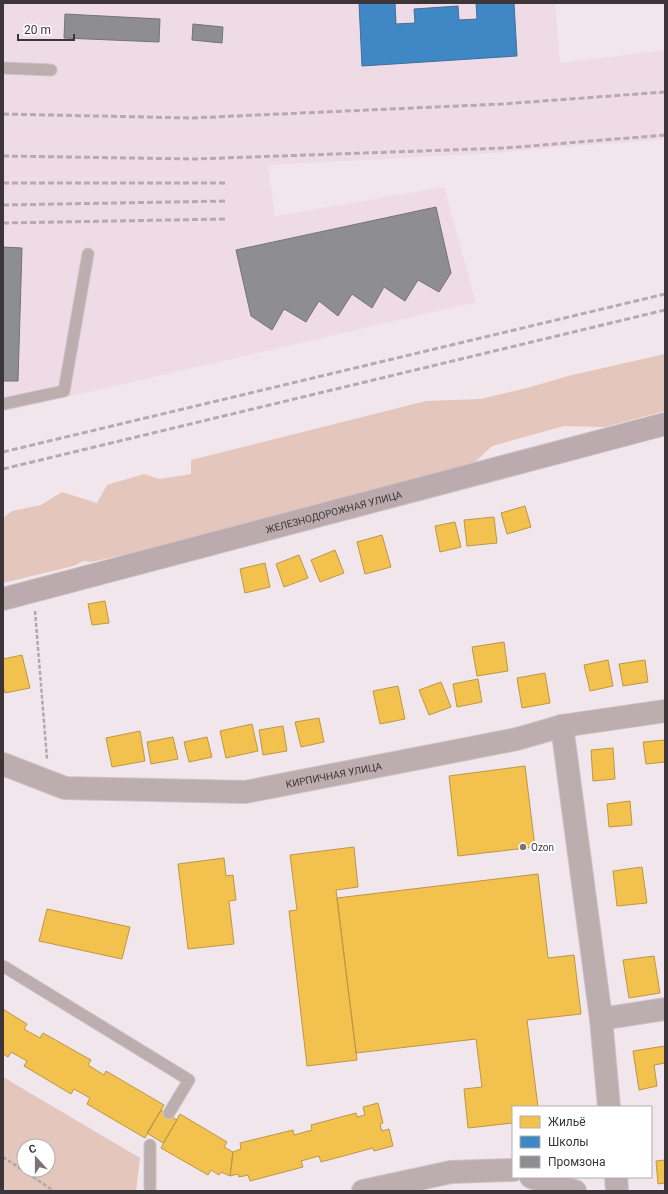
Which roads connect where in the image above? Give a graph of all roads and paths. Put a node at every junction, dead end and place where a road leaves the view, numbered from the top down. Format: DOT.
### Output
graph roads {
  1 [pos="3,68"];
  2 [pos="51,70"];
  3 [pos="88,254"];
  4 [pos="3,404"];
  5 [pos="665,424"];
  6 [pos="34,590"];
  7 [pos="3,599"];
  8 [pos="665,711"];
  9 [pos="562,726"];
  10 [pos="3,764"];
  11 [pos="48,782"];
  12 [pos="3,966"];
  13 [pos="665,1010"];
  14 [pos="601,1018"];
  15 [pos="609,1106"];
  16 [pos="169,1113"];
  17 [pos="150,1145"];
  18 [pos="3,1157"];
  19 [pos="512,1170"];
  20 [pos="534,1178"];
  21 [pos="616,1178"];
  22 [pos="376,1189"];
  23 [pos="54,1191"];
  24 [pos="150,1191"];
  25 [pos="576,1191"];
  26 [pos="617,1191"];
  1 -- 2 [label="lane"];
  3 -- 4 [label="lane"];
  5 -- 6 [label="street, ЖЕЛЕЗНОДОРОЖНАЯ УЛИЦА"];
  6 -- 7 [label="street, ЖЕЛЕЗНОДОРОЖНАЯ УЛИЦА"];
  6 -- 11 [label="path"];
  8 -- 9 [label="street, КИРПИЧНАЯ УЛИЦА"];
  9 -- 11 [label="street, КИРПИЧНАЯ УЛИЦА"];
  9 -- 14 [label="street"];
  10 -- 11 [label="street, КИРПИЧНАЯ УЛИЦА"];
  12 -- 16 [label="lane"];
  13 -- 14 [label="street"];
  14 -- 15 [label="street"];
  17 -- 24 [label="lane"];
  18 -- 23 [label="path"];
  19 -- 22 [label="street"];
  20 -- 25 [label="street"];
  21 -- 26 [label="street"];
}
